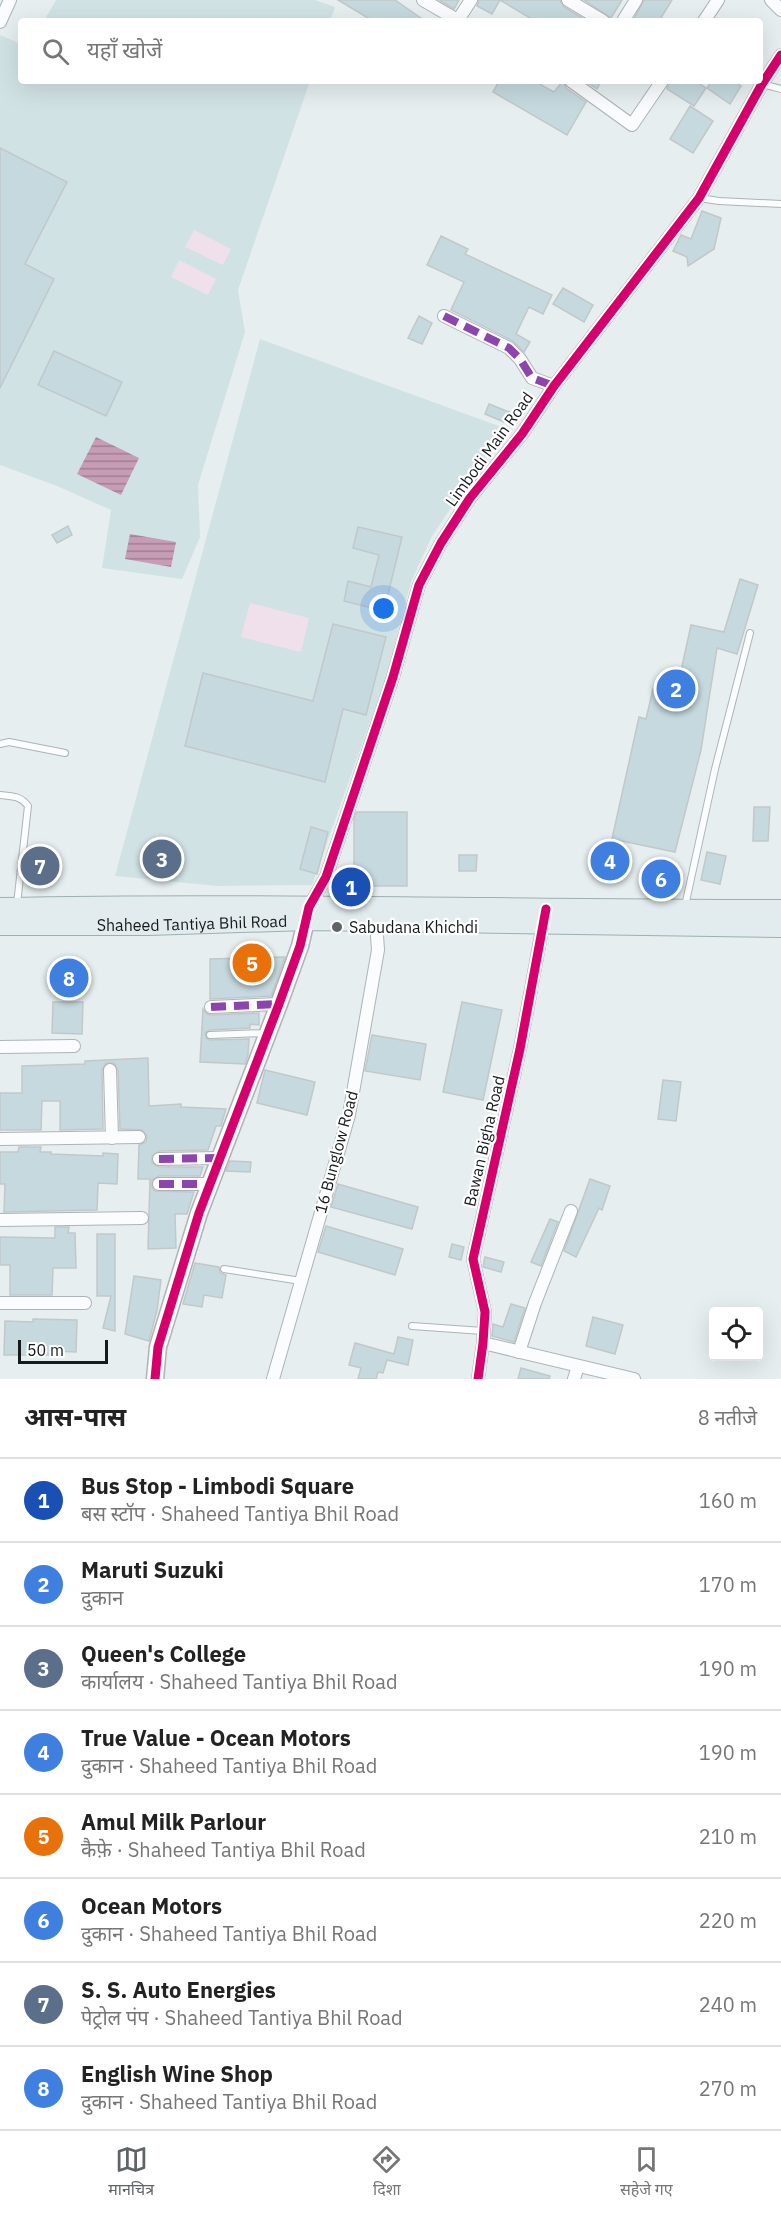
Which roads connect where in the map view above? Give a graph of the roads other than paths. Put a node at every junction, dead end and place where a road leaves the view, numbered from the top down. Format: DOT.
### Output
graph roads {
  1 [pos="10,0"];
  2 [pos="423,0"];
  3 [pos="471,0"];
  4 [pos="568,0"];
  5 [pos="636,0"];
  6 [pos="718,0"];
  7 [pos="771,0"];
  8 [pos="781,10"];
  9 [pos="454,18"];
  10 [pos="461,18"];
  11 [pos="598,18"];
  12 [pos="625,18"];
  13 [pos="706,18"];
  14 [pos="0,22"];
  15 [pos="781,55"];
  16 [pos="763,82"];
  17 [pos="575,84"];
  18 [pos="660,84"];
  19 [pos="762,84"];
  20 [pos="781,89"];
  21 [pos="699,198"];
  22 [pos="781,204"];
  23 [pos="444,316"];
  24 [pos="554,386"];
  25 [pos="750,633"];
  26 [pos="0,744"];
  27 [pos="65,753"];
  28 [pos="0,795"];
  29 [pos="8,908"];
  30 [pos="684,910"];
  31 [pos="781,910"];
  32 [pos="308,913"];
  33 [pos="545,916"];
  34 [pos="376,921"];
  35 [pos="0,924"];
  36 [pos="781,927"];
  37 [pos="279,1004"];
  38 [pos="211,1007"];
  39 [pos="266,1033"];
  40 [pos="210,1035"];
  41 [pos="74,1046"];
  42 [pos="0,1047"];
  43 [pos="110,1070"];
  44 [pos="112,1137"];
  45 [pos="139,1137"];
  46 [pos="0,1139"];
  47 [pos="219,1158"];
  48 [pos="159,1159"];
  49 [pos="159,1184"];
  50 [pos="209,1184"];
  51 [pos="571,1211"];
  52 [pos="142,1218"];
  53 [pos="0,1220"];
  54 [pos="224,1269"];
  55 [pos="301,1281"];
  56 [pos="0,1303"];
  57 [pos="85,1303"];
  58 [pos="412,1326"];
  59 [pos="484,1337"];
  60 [pos="519,1352"];
  61 [pos="578,1366"];
  62 [pos="155,1379"];
  63 [pos="273,1379"];
  64 [pos="478,1379"];
  65 [pos="574,1379"];
  66 [pos="634,1379"];
  1 -- 14 [label="street"];
  2 -- 9 [label="street"];
  3 -- 10 [label="street"];
  4 -- 11 [label="street"];
  5 -- 12 [label="street"];
  6 -- 13 [label="street"];
  7 -- 8 [label="street"];
  15 -- 16 [label="street, Limbodi Main Road"];
  17 -- 18 [label="street"];
  19 -- 20 [label="lane"];
  19 -- 21 [label="street, Limbodi Main Road"];
  21 -- 22 [label="lane"];
  21 -- 24 [label="street, Limbodi Main Road"];
  23 -- 24 [label="street"];
  24 -- 32 [label="street, Limbodi Main Road"];
  25 -- 30 [label="lane"];
  26 -- 27 [label="lane"];
  28 -- 29 [label="lane"];
  29 -- 32 [label="main road, Shaheed Tantiya Bhil Road"];
  30 -- 31 [label="main road, Shaheed Tantiya Bhil Road"];
  30 -- 33 [label="main road, Shaheed Tantiya Bhil Road"];
  32 -- 33 [label="main road, Shaheed Tantiya Bhil Road"];
  32 -- 34 [label="main road, Shaheed Tantiya Bhil Road"];
  32 -- 35 [label="main road, Shaheed Tantiya Bhil Road"];
  32 -- 37 [label="street"];
  33 -- 34 [label="main road, Shaheed Tantiya Bhil Road"];
  33 -- 36 [label="main road, Shaheed Tantiya Bhil Road"];
  33 -- 59 [label="street, Bawan Bigha Road"];
  34 -- 55 [label="street, 16 Bunglow Road"];
  37 -- 38 [label="street"];
  37 -- 39 [label="street"];
  39 -- 40 [label="lane"];
  39 -- 47 [label="street"];
  41 -- 42 [label="street"];
  43 -- 44 [label="street"];
  44 -- 45 [label="street"];
  44 -- 46 [label="street"];
  47 -- 48 [label="street"];
  47 -- 50 [label="street"];
  49 -- 50 [label="street"];
  50 -- 62 [label="street"];
  51 -- 60 [label="street"];
  52 -- 53 [label="street"];
  54 -- 55 [label="lane"];
  55 -- 63 [label="street, 16 Bunglow Road"];
  56 -- 57 [label="street"];
  58 -- 59 [label="lane"];
  59 -- 60 [label="street"];
  59 -- 64 [label="street, Bawan Bigha Road"];
  60 -- 61 [label="street"];
  61 -- 65 [label="street"];
  61 -- 66 [label="street"];
}
